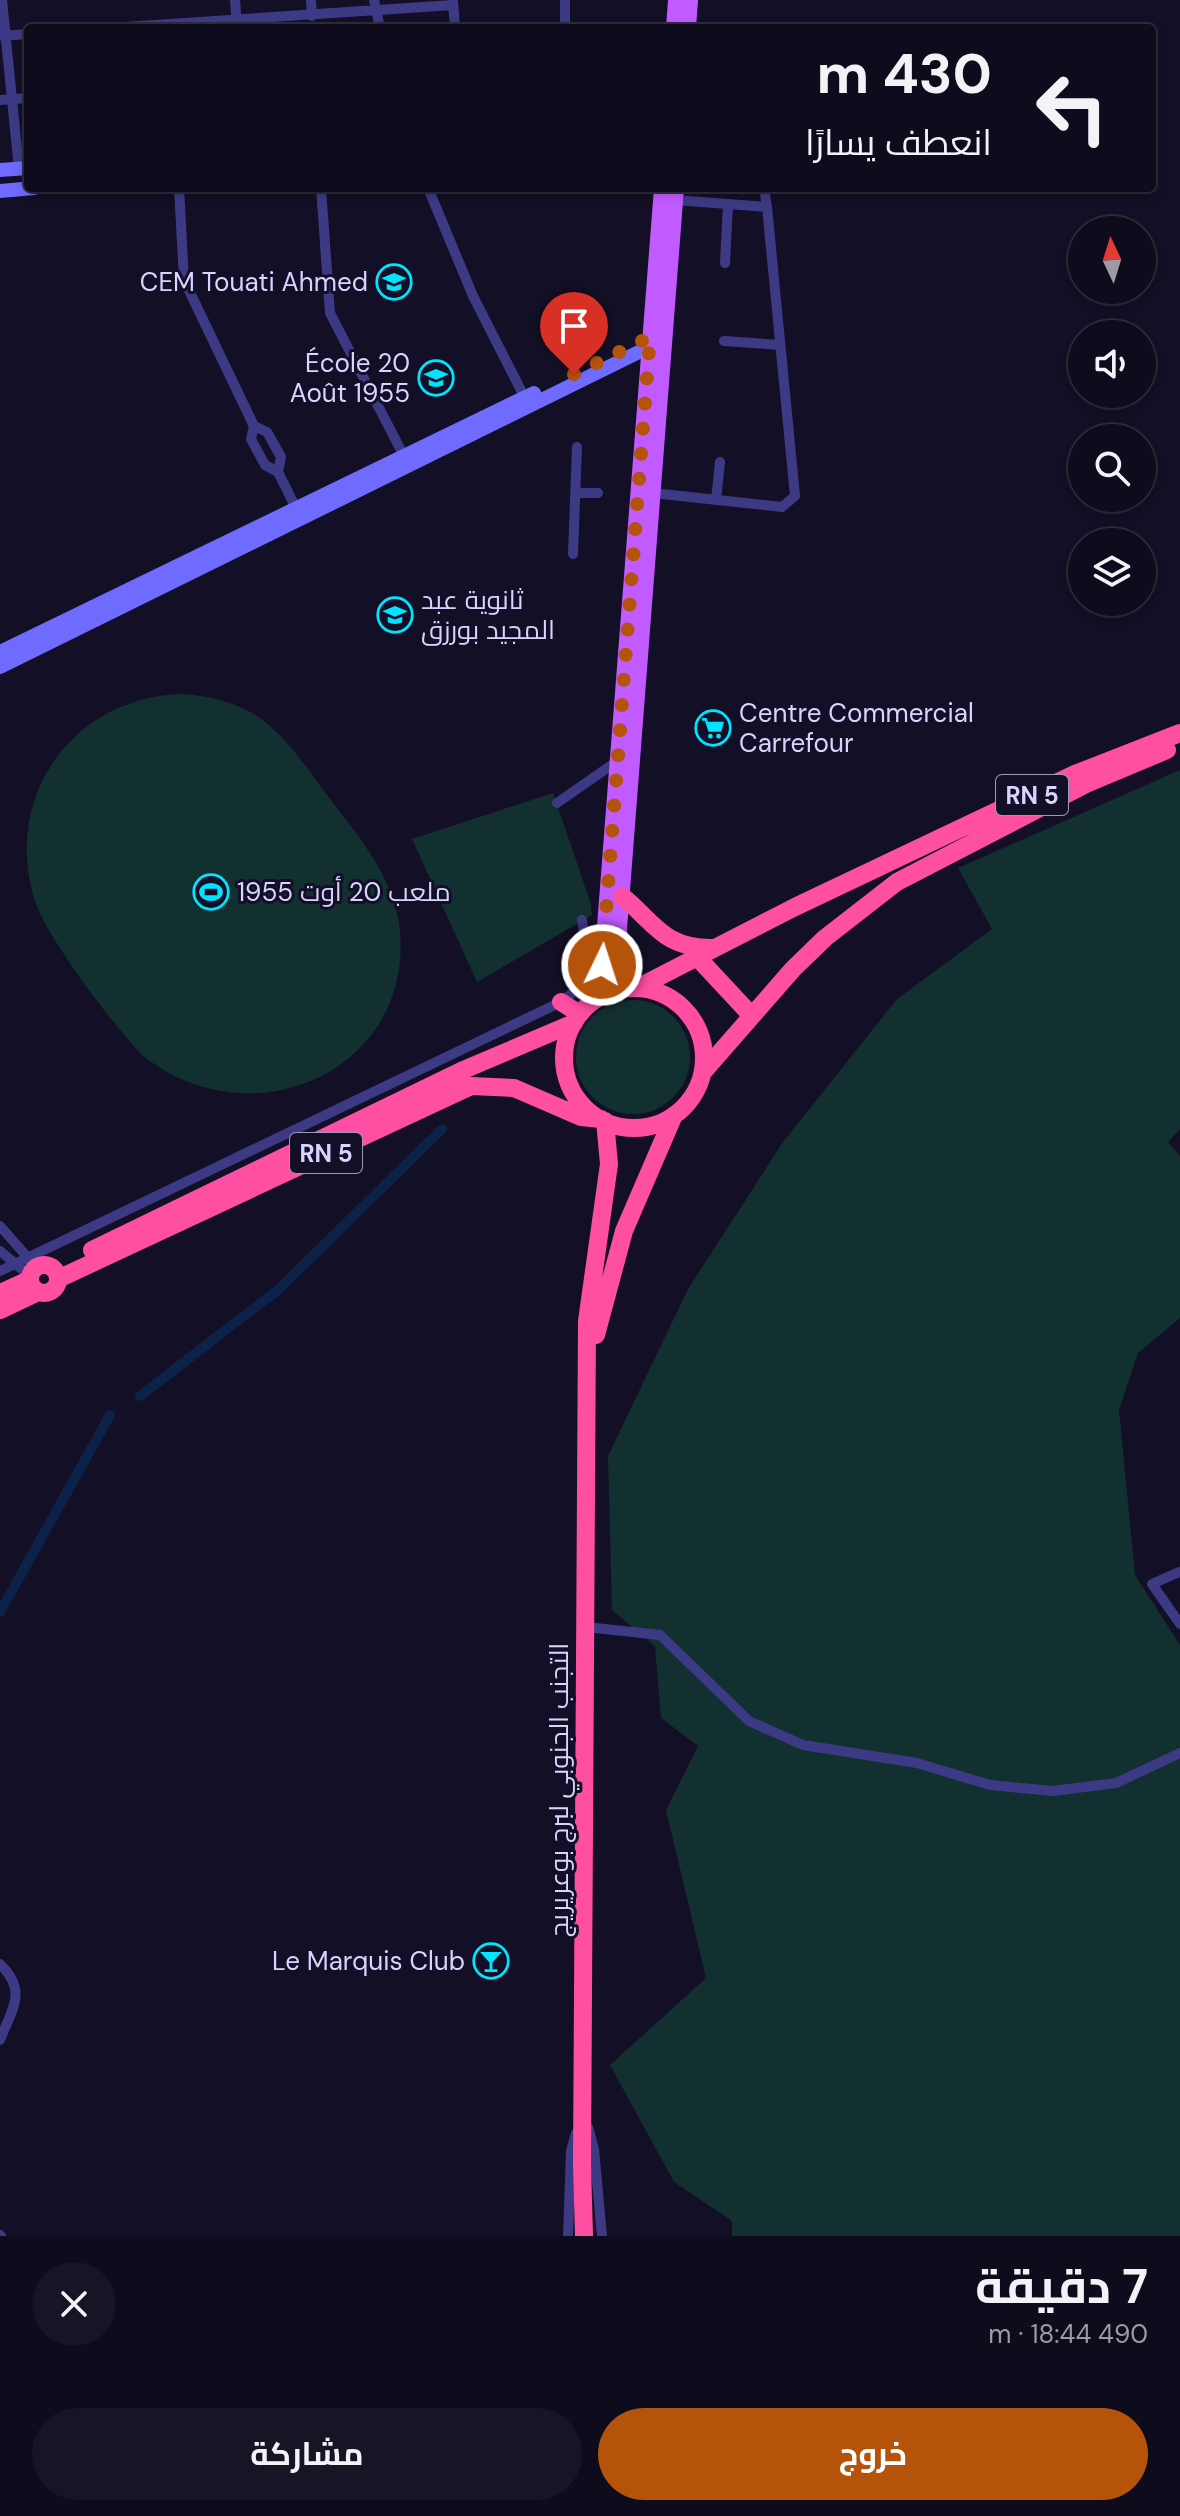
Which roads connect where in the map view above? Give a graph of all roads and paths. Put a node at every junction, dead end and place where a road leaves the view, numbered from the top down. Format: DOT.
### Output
graph roads {
  1 [pos="2,0"];
  2 [pos="235,0"];
  3 [pos="311,0"];
  4 [pos="565,0"];
  5 [pos="676,0"];
  6 [pos="690,0"];
  7 [pos="453,3"];
  8 [pos="375,4"];
  9 [pos="312,16"];
  10 [pos="236,23"];
  11 [pos="211,24"];
  12 [pos="379,24"];
  13 [pos="455,24"];
  14 [pos="565,24"];
  15 [pos="674,24"];
  16 [pos="688,24"];
  17 [pos="24,34"];
  18 [pos="3,36"];
  19 [pos="24,98"];
  20 [pos="12,99"];
  21 [pos="0,100"];
  22 [pos="23,168"];
  23 [pos="0,170"];
  24 [pos="24,189"];
  25 [pos="0,191"];
  26 [pos="179,192"];
  27 [pos="321,192"];
  28 [pos="430,192"];
  29 [pos="668,192"];
  30 [pos="673,192"];
  31 [pos="765,192"];
  32 [pos="728,204"];
  33 [pos="767,207"];
  34 [pos="725,263"];
  35 [pos="654,341"];
  36 [pos="724,341"];
  37 [pos="780,345"];
  38 [pos="527,402"];
  39 [pos="254,426"];
  40 [pos="577,447"];
  41 [pos="406,461"];
  42 [pos="720,462"];
  43 [pos="278,472"];
  44 [pos="576,493"];
  45 [pos="598,493"];
  46 [pos="653,493"];
  47 [pos="716,500"];
  48 [pos="298,514"];
  49 [pos="573,554"];
  50 [pos="0,652"];
  51 [pos="0,667"];
  52 [pos="1180,733"];
  53 [pos="1180,745"];
  54 [pos="624,763"];
  55 [pos="557,803"];
  56 [pos="622,896"];
  57 [pos="582,920"];
  58 [pos="716,948"];
  59 [pos="697,957"];
  60 [pos="632,988"];
  61 [pos="561,1002"];
  62 [pos="581,1014"];
  63 [pos="750,1014"];
  64 [pos="703,1072"];
  65 [pos="674,1115"];
  66 [pos="603,1120"];
  67 [pos="0,1226"];
  68 [pos="0,1251"];
  69 [pos="14,1264"];
  70 [pos="0,1271"];
  71 [pos="39,1274"];
  72 [pos="0,1293"];
  73 [pos="0,1310"];
  74 [pos="589,1357"];
  75 [pos="1179,1572"];
  76 [pos="1180,1624"];
  77 [pos="586,1627"];
  78 [pos="1180,1753"];
  79 [pos="0,1964"];
  80 [pos="0,2040"];
  81 [pos="582,2104"];
  82 [pos="583,2229"];
  83 [pos="568,2236"];
  84 [pos="602,2236"];
  1 -- 18 [label="street"];
  2 -- 10 [label="street"];
  3 -- 9 [label="street"];
  4 -- 14 [label="street"];
  5 -- 15 [label="main road"];
  6 -- 16 [label="main road"];
  7 -- 8 [label="street"];
  7 -- 13 [label="street"];
  8 -- 9 [label="street"];
  8 -- 12 [label="street"];
  9 -- 10 [label="street"];
  10 -- 11 [label="street"];
  17 -- 18 [label="street"];
  18 -- 20 [label="street"];
  19 -- 20 [label="street"];
  20 -- 21 [label="street"];
  20 -- 22 [label="street"];
  22 -- 23 [label="street"];
  24 -- 25 [label="street"];
  26 -- 39 [label="street"];
  27 -- 41 [label="street"];
  28 -- 38 [label="street"];
  29 -- 35 [label="main road"];
  30 -- 32 [label="street"];
  31 -- 33 [label="street"];
  32 -- 33 [label="street"];
  32 -- 34 [label="street"];
  33 -- 37 [label="street"];
  35 -- 38 [label="street"];
  35 -- 46 [label="main road"];
  35 -- 54 [label="main road"];
  36 -- 37 [label="street"];
  37 -- 47 [label="street"];
  38 -- 41 [label="street"];
  39 -- 43 [label="street"];
  39 -- 43 [label="street"];
  40 -- 44 [label="street"];
  41 -- 48 [label="street"];
  42 -- 47 [label="street"];
  43 -- 48 [label="street"];
  44 -- 45 [label="street"];
  44 -- 49 [label="street"];
  46 -- 47 [label="street"];
  46 -- 54 [label="main road"];
  48 -- 50 [label="street"];
  48 -- 51 [label="street"];
  52 -- 58 [label="highway, RN 5"];
  53 -- 63 [label="highway, RN 5"];
  54 -- 55 [label="street"];
  54 -- 56 [label="main road"];
  54 -- 62 [label="main road"];
  56 -- 58 [label="highway"];
  56 -- 60 [label="main road"];
  57 -- 61 [label="street"];
  58 -- 59 [label="highway, RN 5"];
  59 -- 60 [label="highway, RN 5"];
  59 -- 63 [label="highway"];
  60 -- 62 [label="highway"];
  60 -- 64 [label="highway"];
  61 -- 62 [label="highway"];
  61 -- 71 [label="street"];
  62 -- 66 [label="highway"];
  62 -- 71 [label="highway, RN 5"];
  63 -- 64 [label="highway, RN 5"];
  64 -- 65 [label="highway"];
  65 -- 66 [label="highway"];
  65 -- 74 [label="highway, التجنب الجنوبي لبرج بوعريريج"];
  66 -- 71 [label="highway, RN 5"];
  66 -- 74 [label="highway, التجنب الجنوبي لبرج بوعريريج"];
  67 -- 71 [label="street"];
  68 -- 69 [label="street"];
  69 -- 70 [label="street"];
  69 -- 71 [label="street"];
  69 -- 71 [label="street"];
  71 -- 72 [label="highway, RN 5"];
  71 -- 73 [label="highway, RN 5"];
  74 -- 77 [label="highway, التجنب الجنوبي لبرج بوعريريج"];
  75 -- 76 [label="street"];
  77 -- 78 [label="street"];
  77 -- 81 [label="highway, التجنب الجنوبي لبرج بوعريريج"];
  79 -- 80 [label="street"];
  81 -- 82 [label="highway, التجنب الجنوبي لبرج بوعريريج"];
  81 -- 83 [label="street"];
  81 -- 84 [label="street"];
}
